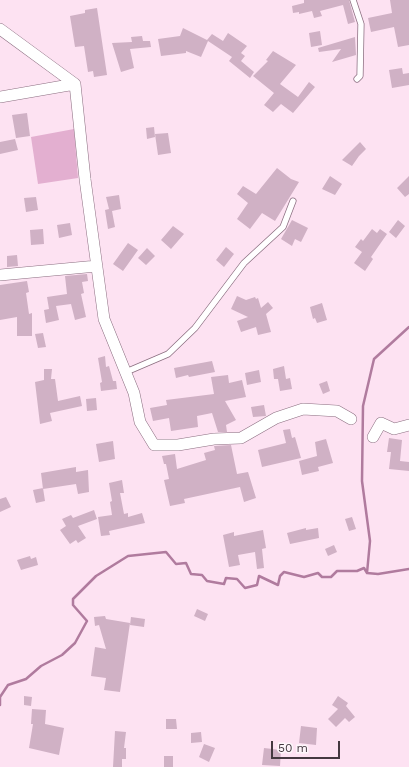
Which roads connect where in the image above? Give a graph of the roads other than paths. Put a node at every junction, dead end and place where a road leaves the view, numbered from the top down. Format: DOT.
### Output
graph roads {
  1 [pos="353,0"];
  2 [pos="0,29"];
  3 [pos="357,79"];
  4 [pos="75,84"];
  5 [pos="0,97"];
  6 [pos="294,201"];
  7 [pos="97,266"];
  8 [pos="0,275"];
  9 [pos="126,372"];
  10 [pos="351,419"];
  11 [pos="409,425"];
  12 [pos="373,437"];
  1 -- 3 [label="lane"];
  2 -- 4 [label="street"];
  4 -- 5 [label="street"];
  4 -- 7 [label="street"];
  6 -- 9 [label="lane"];
  7 -- 8 [label="street"];
  7 -- 9 [label="street"];
  9 -- 10 [label="street"];
  11 -- 12 [label="street"];
}
